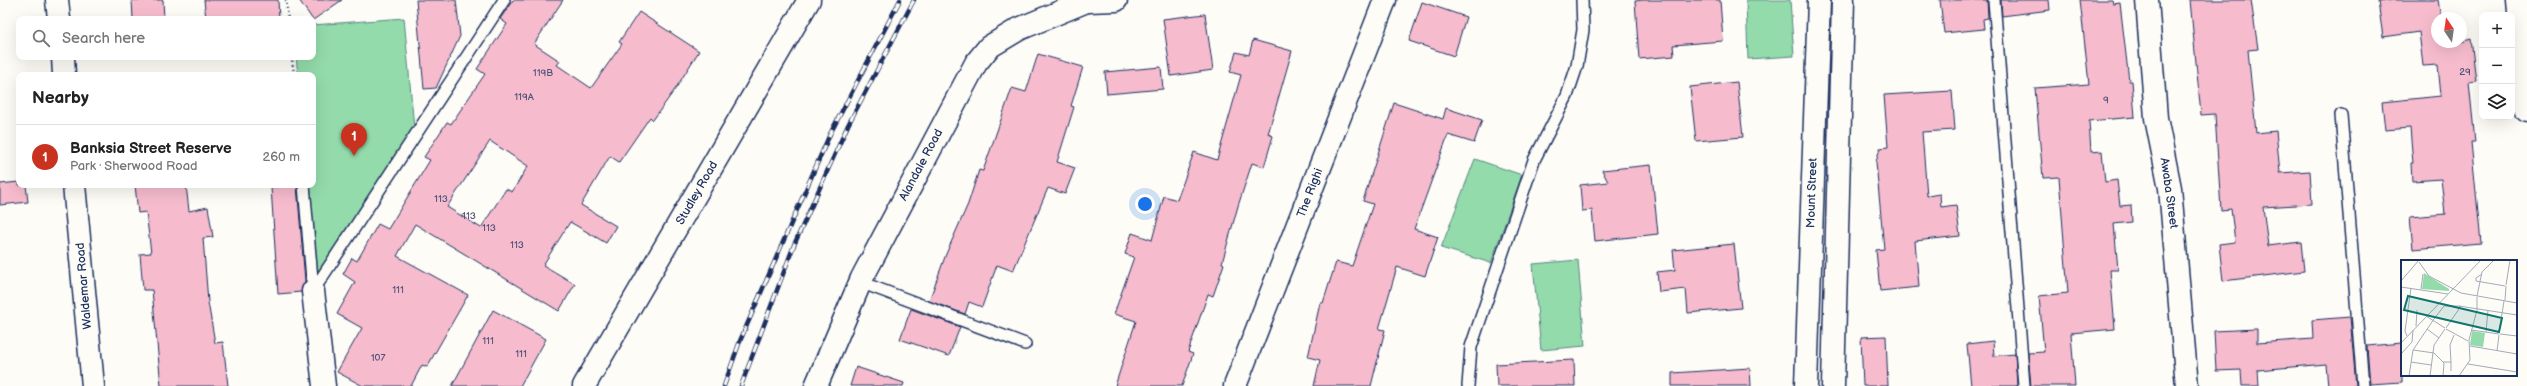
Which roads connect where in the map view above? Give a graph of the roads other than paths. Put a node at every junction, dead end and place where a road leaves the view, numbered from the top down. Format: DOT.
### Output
graph roads {
  1 [pos="57,0"];
  2 [pos="504,0"];
  3 [pos="809,0"];
  4 [pos="1116,0"];
  5 [pos="1385,0"];
  6 [pos="1582,0"];
  7 [pos="1819,0"];
  8 [pos="1843,0"];
  9 [pos="1994,0"];
  10 [pos="2147,0"];
  11 [pos="2518,0"];
  12 [pos="1088,1"];
  13 [pos="59,16"];
  14 [pos="62,60"];
  15 [pos="64,72"];
  16 [pos="2527,111"];
  17 [pos="2341,115"];
  18 [pos="74,188"];
  19 [pos="304,188"];
  20 [pos="860,282"];
  21 [pos="313,291"];
  22 [pos="1025,344"];
  23 [pos="93,386"];
  24 [pos="324,386"];
  25 [pos="584,386"];
  26 [pos="816,386"];
  27 [pos="1234,386"];
  28 [pos="1468,386"];
  29 [pos="1806,386"];
  30 [pos="1833,386"];
  31 [pos="2024,386"];
  32 [pos="2187,386"];
  33 [pos="2362,386"];
  1 -- 13 [label="street"];
  2 -- 21 [label="lane"];
  3 -- 25 [label="street, Studley Road"];
  4 -- 12 [label="street"];
  5 -- 27 [label="street, The Righi"];
  6 -- 28 [label="lane"];
  7 -- 29 [label="street, Mount Street"];
  8 -- 30 [label="street"];
  9 -- 31 [label="lane"];
  10 -- 32 [label="street, Awaba Street"];
  11 -- 16 [label="street"];
  12 -- 20 [label="street, Alandale Road"];
  14 -- 15 [label="street"];
  17 -- 33 [label="lane"];
  18 -- 23 [label="street, Waldemar Road"];
  19 -- 21 [label="lane"];
  20 -- 22 [label="lane"];
  20 -- 26 [label="street, Alandale Road"];
  21 -- 24 [label="street"];
}
